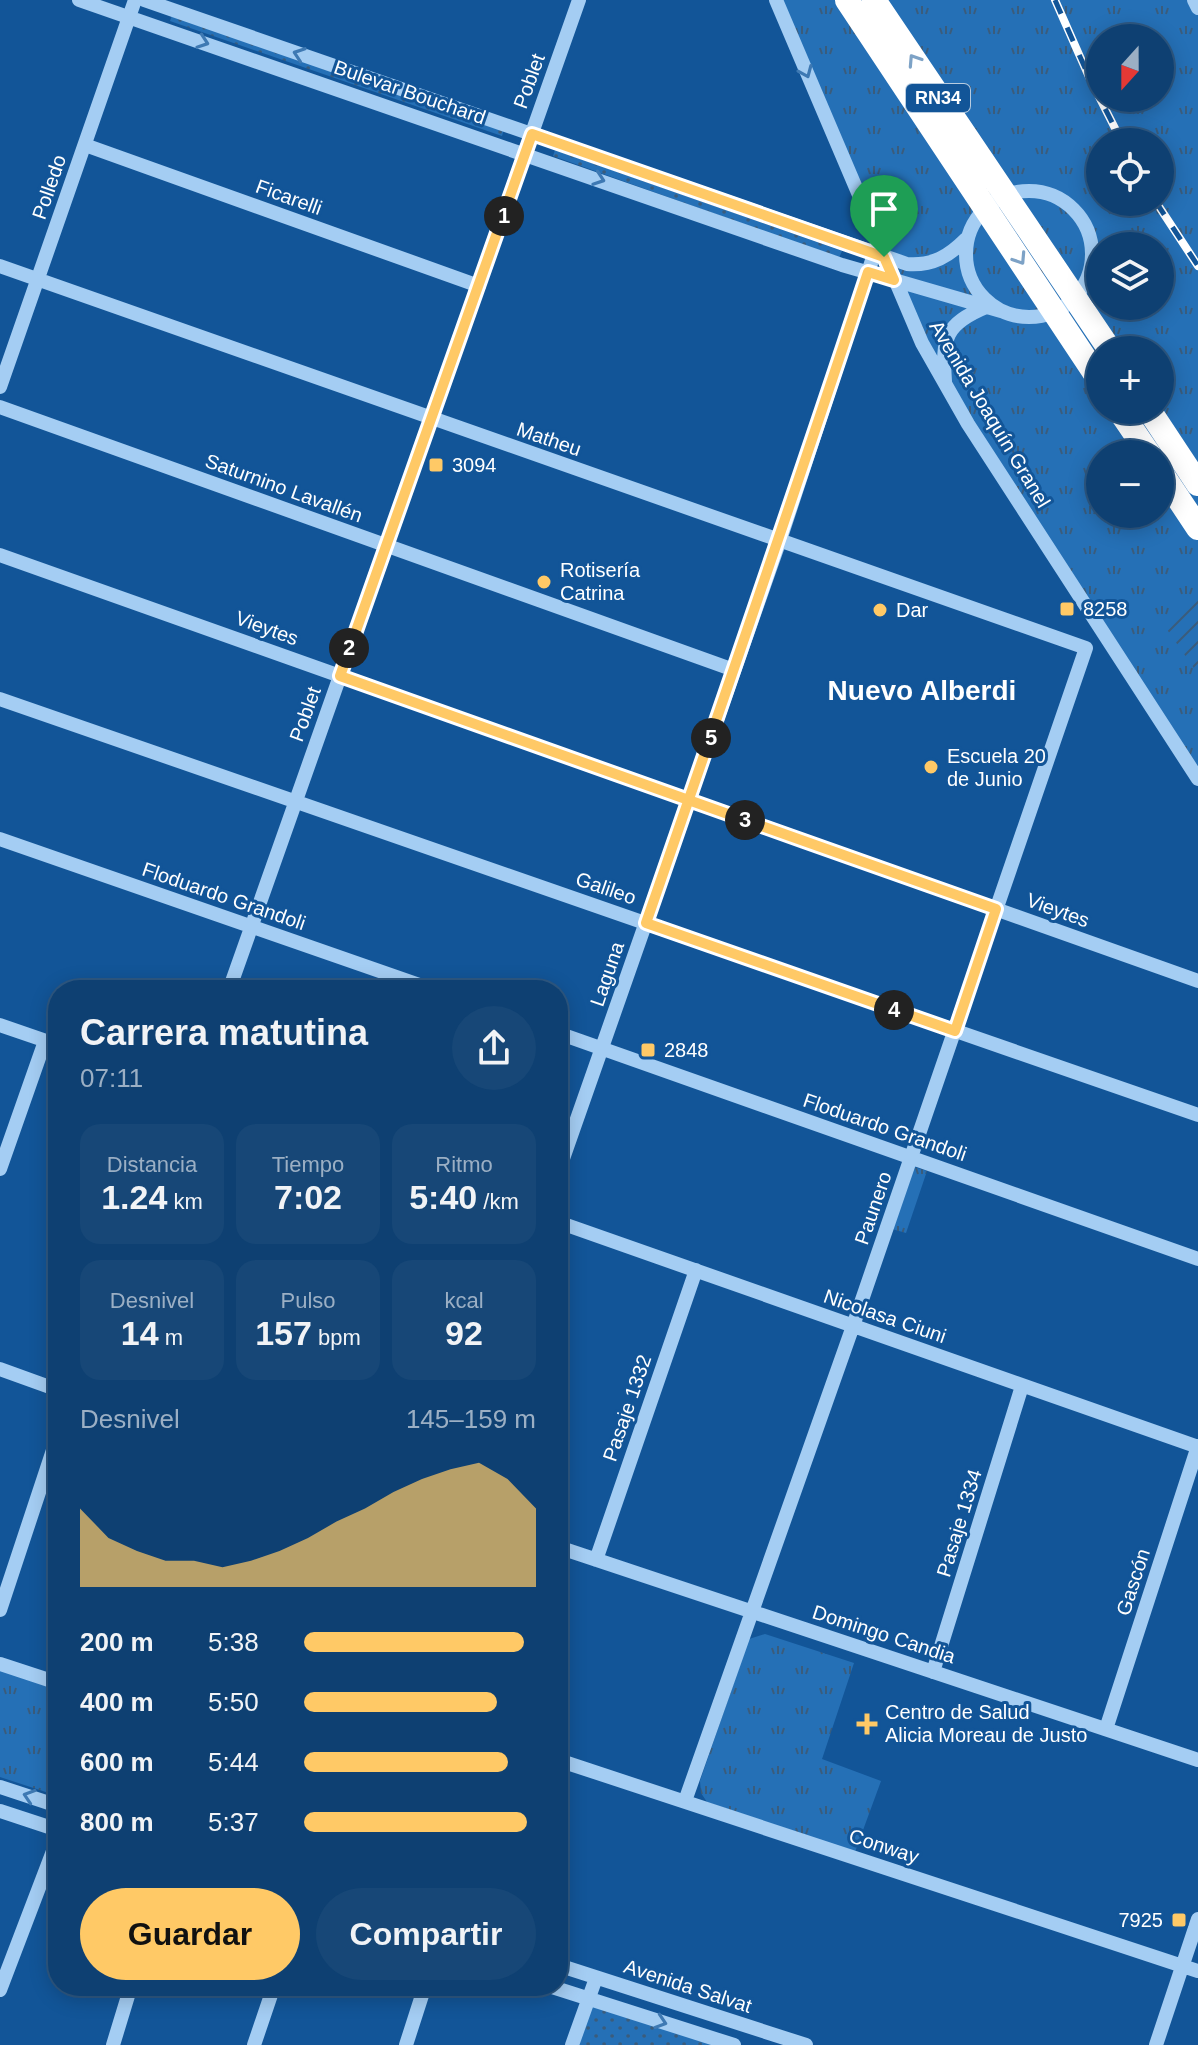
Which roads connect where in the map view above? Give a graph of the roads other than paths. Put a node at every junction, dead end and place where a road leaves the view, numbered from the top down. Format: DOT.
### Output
graph roads {
  1 [pos="79,0"];
  2 [pos="135,0"];
  3 [pos="144,0"];
  4 [pos="579,0"];
  5 [pos="776,0"];
  6 [pos="847,0"];
  7 [pos="874,0"];
  8 [pos="1194,0"];
  9 [pos="1198,8"];
  10 [pos="129,17"];
  11 [pos="532,134"];
  12 [pos="85,145"];
  13 [pos="525,153"];
  14 [pos="994,201"];
  15 [pos="966,239"];
  16 [pos="879,251"];
  17 [pos="0,266"];
  18 [pos="868,272"];
  19 [pos="37,280"];
  20 [pos="894,280"];
  21 [pos="479,286"];
  22 [pos="1075,298"];
  23 [pos="994,309"];
  24 [pos="1054,312"];
  25 [pos="1101,336"];
  26 [pos="1086,360"];
  27 [pos="946,386"];
  28 [pos="0,387"];
  29 [pos="0,407"];
  30 [pos="431,420"];
  31 [pos="1158,424"];
  32 [pos="1198,484"];
  33 [pos="1174,492"];
  34 [pos="1198,528"];
  35 [pos="780,540"];
  36 [pos="386,545"];
  37 [pos="0,555"];
  38 [pos="1107,641"];
  39 [pos="1086,648"];
  40 [pos="734,670"];
  41 [pos="340,676"];
  42 [pos="0,699"];
  43 [pos="1198,779"];
  44 [pos="689,800"];
  45 [pos="295,802"];
  46 [pos="0,839"];
  47 [pos="996,909"];
  48 [pos="646,923"];
  49 [pos="251,926"];
  50 [pos="232,980"];
  51 [pos="405,980"];
  52 [pos="1198,981"];
  53 [pos="0,1025"];
  54 [pos="955,1031"];
  55 [pos="568,1036"];
  56 [pos="48,1042"];
  57 [pos="602,1048"];
  58 [pos="48,1050"];
  59 [pos="1198,1115"];
  60 [pos="568,1145"];
  61 [pos="911,1157"];
  62 [pos="0,1169"];
  63 [pos="568,1225"];
  64 [pos="1198,1259"];
  65 [pos="696,1270"];
  66 [pos="853,1326"];
  67 [pos="0,1369"];
  68 [pos="48,1386"];
  69 [pos="1022,1386"];
  70 [pos="1198,1447"];
  71 [pos="48,1465"];
  72 [pos="568,1550"];
  73 [pos="596,1560"];
  74 [pos="0,1610"];
  75 [pos="753,1611"];
  76 [pos="0,1664"];
  77 [pos="933,1672"];
  78 [pos="48,1680"];
  79 [pos="1106,1729"];
  80 [pos="1198,1760"];
  81 [pos="568,1763"];
  82 [pos="0,1787"];
  83 [pos="685,1801"];
  84 [pos="48,1803"];
  85 [pos="0,1811"];
  86 [pos="48,1827"];
  87 [pos="48,1864"];
  88 [pos="1198,1919"];
  89 [pos="1183,1966"];
  90 [pos="568,1968"];
  91 [pos="1198,1971"];
  92 [pos="596,1978"];
  93 [pos="0,1990"];
  94 [pos="568,1992"];
  95 [pos="128,1996"];
  96 [pos="271,1996"];
  97 [pos="422,1996"];
  98 [pos="589,1999"];
  99 [pos="113,2045"];
  100 [pos="254,2045"];
  101 [pos="406,2045"];
  102 [pos="572,2045"];
  103 [pos="734,2045"];
  104 [pos="806,2045"];
  105 [pos="1156,2045"];
  1 -- 10 [label="street, Bulevar Bouchard"];
  2 -- 10 [label="street, Polledo"];
  11 -- 3 [label="street, Bulevar Bouchard, one-way"];
  4 -- 11 [label="street, Poblet"];
  5 -- 16 [label="street, Avenida Joaquín Granel, one-way"];
  6 -- 14 [label="highway, RN34"];
  14 -- 7 [label="highway, RN34, one-way"];
  8 -- 9 [label="street"];
  10 -- 12 [label="street, Polledo"];
  10 -- 13 [label="street, Bulevar Bouchard, one-way"];
  11 -- 13 [label="street, Poblet"];
  11 -- 16 [label="street, Bulevar Bouchard"];
  12 -- 19 [label="street, Polledo"];
  12 -- 21 [label="street, Ficarelli"];
  13 -- 18 [label="street, Bulevar Bouchard, one-way"];
  13 -- 21 [label="street, Poblet"];
  14 -- 15 [label="street"];
  14 -- 22 [label="highway, RN34"];
  14 -- 22 [label="street"];
  14 -- 24 [label="highway, RN34, one-way"];
  15 -- 16 [label="street, Bulevar Bouchard"];
  15 -- 23 [label="street"];
  16 -- 18 [label="street, Laguna"];
  16 -- 20 [label="street, Avenida Joaquín Granel"];
  17 -- 19 [label="street, Matheu"];
  18 -- 20 [label="street, Bulevar Bouchard"];
  18 -- 35 [label="street, Laguna"];
  19 -- 28 [label="street, Polledo"];
  19 -- 30 [label="street, Matheu"];
  20 -- 23 [label="street, Bulevar Bouchard"];
  20 -- 27 [label="street, Avenida Joaquín Granel"];
  21 -- 30 [label="street, Poblet"];
  22 -- 24 [label="street"];
  22 -- 25 [label="highway, RN34"];
  23 -- 24 [label="street, Bulevar Bouchard"];
  23 -- 27 [label="street"];
  24 -- 26 [label="highway, RN34"];
  27 -- 38 [label="street, Avenida Joaquín Granel"];
  29 -- 36 [label="street, Saturnino Lavallén"];
  30 -- 35 [label="street, Matheu"];
  30 -- 36 [label="street, Poblet"];
  31 -- 32 [label="highway"];
  33 -- 34 [label="highway"];
  35 -- 39 [label="street, Matheu"];
  35 -- 40 [label="street, Laguna"];
  36 -- 40 [label="street, Saturnino Lavallén"];
  36 -- 41 [label="street, Poblet"];
  37 -- 41 [label="street, Vieytes"];
  38 -- 39 [label="street"];
  38 -- 43 [label="street, Avenida Joaquín Granel"];
  39 -- 47 [label="street, Paunero"];
  40 -- 44 [label="street, Laguna"];
  41 -- 44 [label="street, Vieytes"];
  41 -- 45 [label="street, Poblet"];
  42 -- 45 [label="street, Galileo"];
  44 -- 47 [label="street, Vieytes"];
  44 -- 48 [label="street, Laguna"];
  45 -- 48 [label="street, Galileo"];
  45 -- 49 [label="street, Poblet"];
  46 -- 49 [label="street, Floduardo Grandoli"];
  47 -- 52 [label="street, Vieytes"];
  47 -- 54 [label="street, Paunero"];
  48 -- 54 [label="street, Galileo"];
  48 -- 57 [label="street, Laguna"];
  49 -- 50 [label="street, Poblet"];
  49 -- 51 [label="street, Floduardo Grandoli"];
  53 -- 56 [label="street"];
  54 -- 59 [label="street, Galileo"];
  54 -- 61 [label="street, Paunero"];
  55 -- 57 [label="street, Floduardo Grandoli"];
  57 -- 60 [label="street, Laguna"];
  57 -- 61 [label="street, Floduardo Grandoli"];
  58 -- 62 [label="street"];
  61 -- 64 [label="street, Floduardo Grandoli"];
  61 -- 66 [label="street, Paunero"];
  63 -- 65 [label="street, Nicolasa Ciuni"];
  65 -- 66 [label="street, Nicolasa Ciuni"];
  65 -- 73 [label="street, Pasaje 1332"];
  66 -- 69 [label="street, Nicolasa Ciuni"];
  66 -- 75 [label="street, Paunero"];
  67 -- 68 [label="street"];
  69 -- 70 [label="street, Nicolasa Ciuni"];
  69 -- 77 [label="street, Pasaje 1334"];
  70 -- 79 [label="street, Gascón"];
  71 -- 74 [label="street"];
  72 -- 73 [label="street, Domingo Candia"];
  73 -- 75 [label="street, Domingo Candia"];
  75 -- 77 [label="street, Domingo Candia"];
  75 -- 83 [label="street, Paunero"];
  76 -- 78 [label="street"];
  77 -- 79 [label="street, Domingo Candia"];
  79 -- 80 [label="street, Domingo Candia"];
  81 -- 83 [label="street, Conway"];
  84 -- 82 [label="street, one-way"];
  83 -- 89 [label="street, Conway"];
  85 -- 86 [label="street"];
  87 -- 93 [label="street"];
  88 -- 89 [label="street"];
  89 -- 91 [label="street, Conway"];
  89 -- 105 [label="street"];
  90 -- 92 [label="street, Avenida Salvat"];
  92 -- 98 [label="street"];
  92 -- 104 [label="street, Avenida Salvat"];
  94 -- 98 [label="street"];
  95 -- 99 [label="street"];
  96 -- 100 [label="street"];
  97 -- 101 [label="street"];
  98 -- 102 [label="street"];
  98 -- 103 [label="street, one-way"];
}
